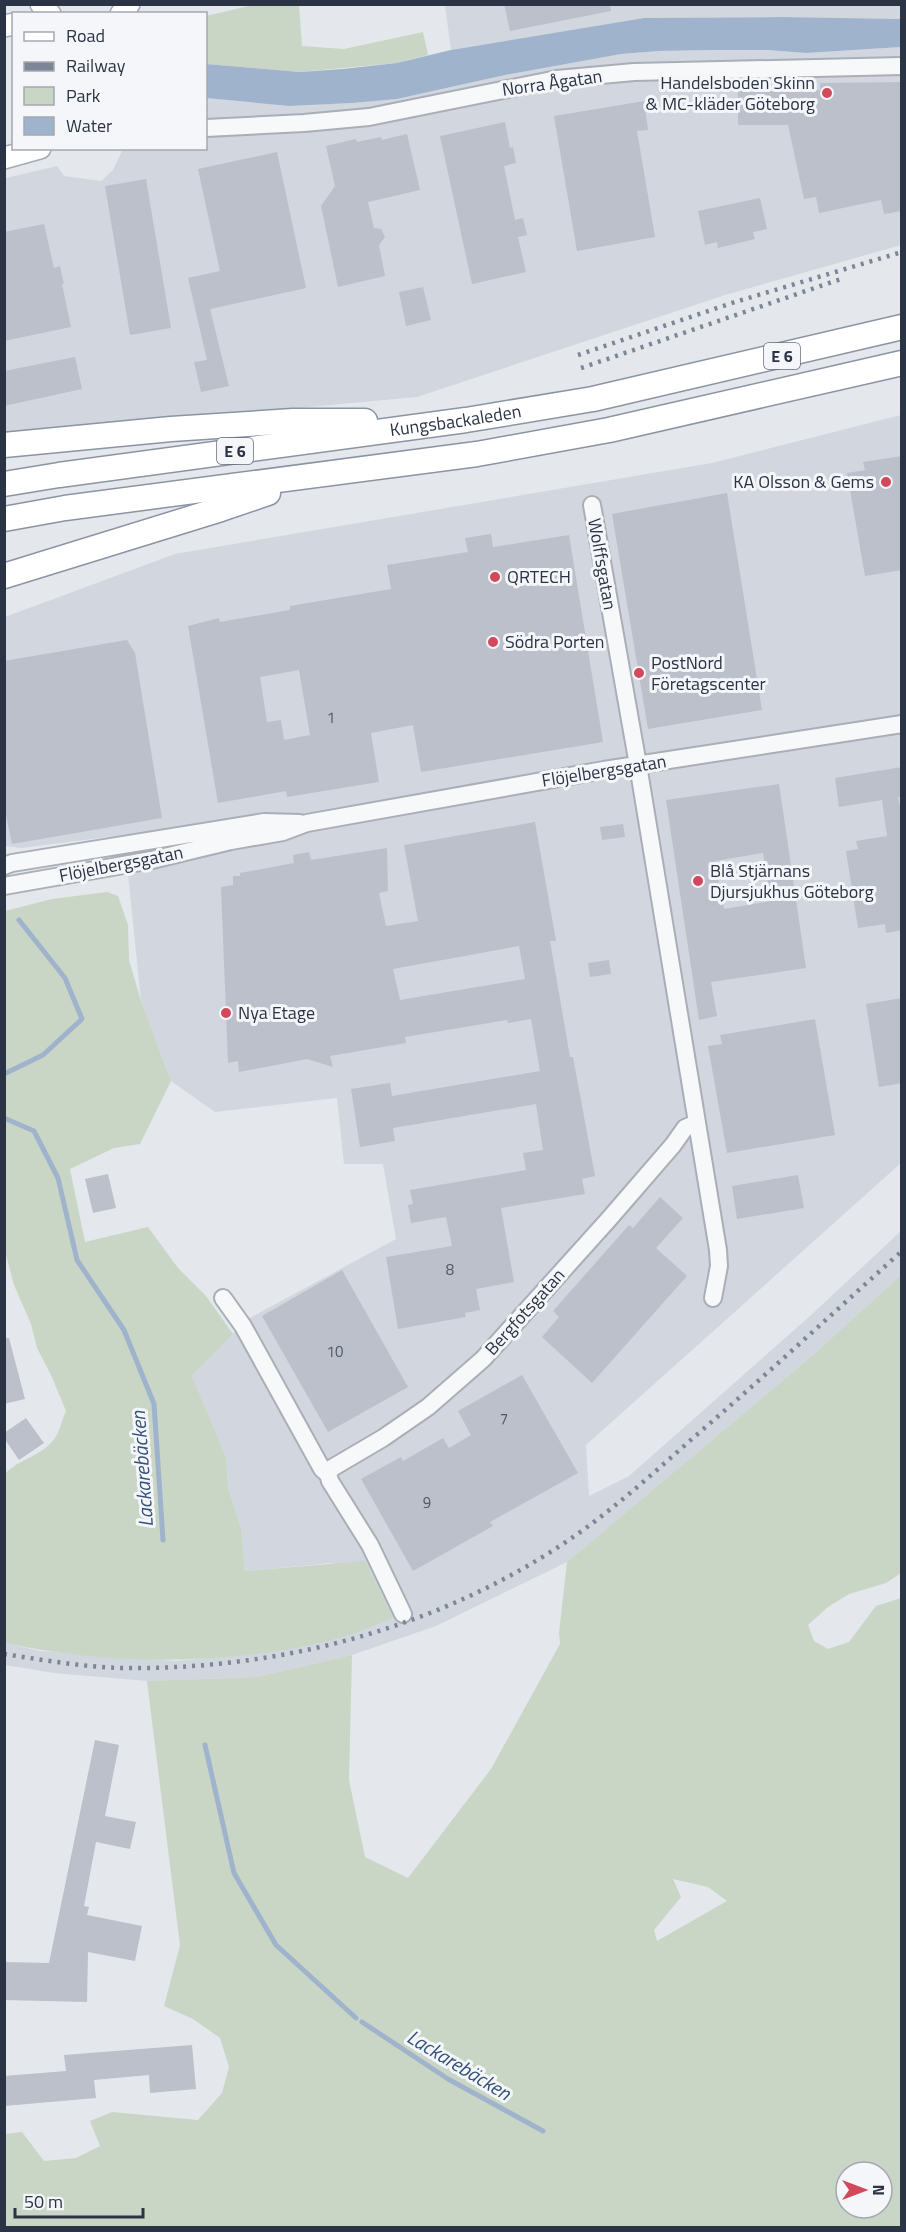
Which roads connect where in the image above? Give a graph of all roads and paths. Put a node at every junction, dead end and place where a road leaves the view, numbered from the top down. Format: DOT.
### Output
graph roads {
  1 [pos="902,66"];
  2 [pos="207,128"];
  3 [pos="33,150"];
  4 [pos="4,158"];
  5 [pos="902,327"];
  6 [pos="902,363"];
  7 [pos="466,420"];
  8 [pos="4,445"];
  9 [pos="316,476"];
  10 [pos="4,484"];
  11 [pos="592,505"];
  12 [pos="4,519"];
  13 [pos="4,576"];
  14 [pos="902,724"];
  15 [pos="638,765"];
  16 [pos="307,823"];
  17 [pos="7,864"];
  18 [pos="4,885"];
  19 [pos="697,1123"];
  20 [pos="223,1298"];
  21 [pos="713,1298"];
  22 [pos="328,1474"];
  23 [pos="403,1614"];
  1 -- 2 [label="street, Norra Ågatan"];
  3 -- 4 [label="main road"];
  5 -- 7 [label="highway, Kungsbackaleden / E 6"];
  6 -- 9 [label="highway, Kungsbackaleden / E 6"];
  7 -- 8 [label="highway"];
  7 -- 10 [label="highway, Kungsbackaleden / E 6"];
  9 -- 12 [label="highway, Kungsbackaleden / E 6"];
  9 -- 13 [label="highway"];
  11 -- 15 [label="street, Wolffsgatan"];
  14 -- 15 [label="street, Flöjelbergsgatan"];
  15 -- 16 [label="street, Flöjelbergsgatan"];
  15 -- 19 [label="street"];
  16 -- 17 [label="street, Flöjelbergsgatan"];
  16 -- 18 [label="street, Flöjelbergsgatan"];
  19 -- 21 [label="street"];
  19 -- 22 [label="street, Bergfotsgatan"];
  20 -- 22 [label="street"];
  22 -- 23 [label="street"];
}
